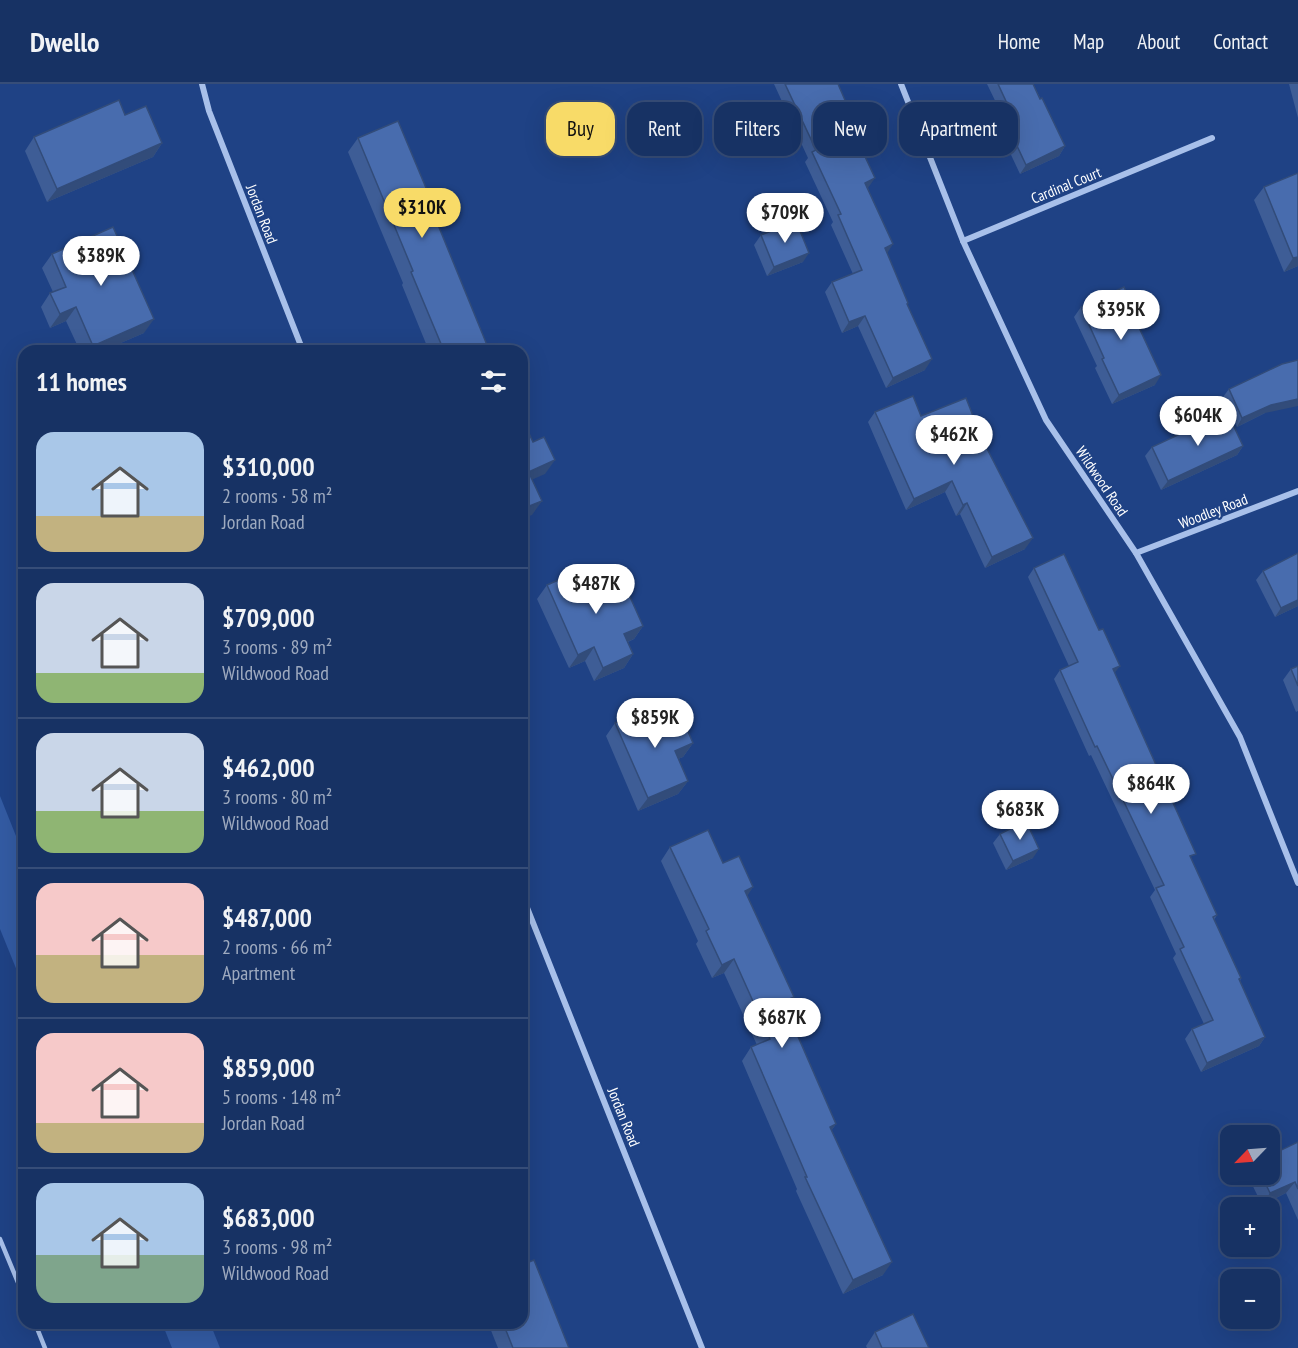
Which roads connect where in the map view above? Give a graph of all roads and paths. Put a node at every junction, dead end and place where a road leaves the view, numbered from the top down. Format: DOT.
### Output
graph roads {
  1 [pos="202,84"];
  2 [pos="901,84"];
  3 [pos="1212,138"];
  4 [pos="963,241"];
  5 [pos="301,345"];
  6 [pos="1298,491"];
  7 [pos="1136,553"];
  8 [pos="1298,883"];
  9 [pos="528,910"];
  10 [pos="0,1239"];
  11 [pos="18,1282"];
  12 [pos="37,1329"];
  13 [pos="45,1348"];
  14 [pos="702,1348"];
  1 -- 5 [label="street, Jordan Road"];
  2 -- 4 [label="street, Wildwood Road"];
  3 -- 4 [label="street, Cardinal Court"];
  4 -- 7 [label="street, Wildwood Road"];
  6 -- 7 [label="street, Woodley Road"];
  7 -- 8 [label="street, Wildwood Road"];
  9 -- 14 [label="street, Jordan Road"];
  10 -- 11 [label="lane"];
  12 -- 13 [label="lane"];
}
